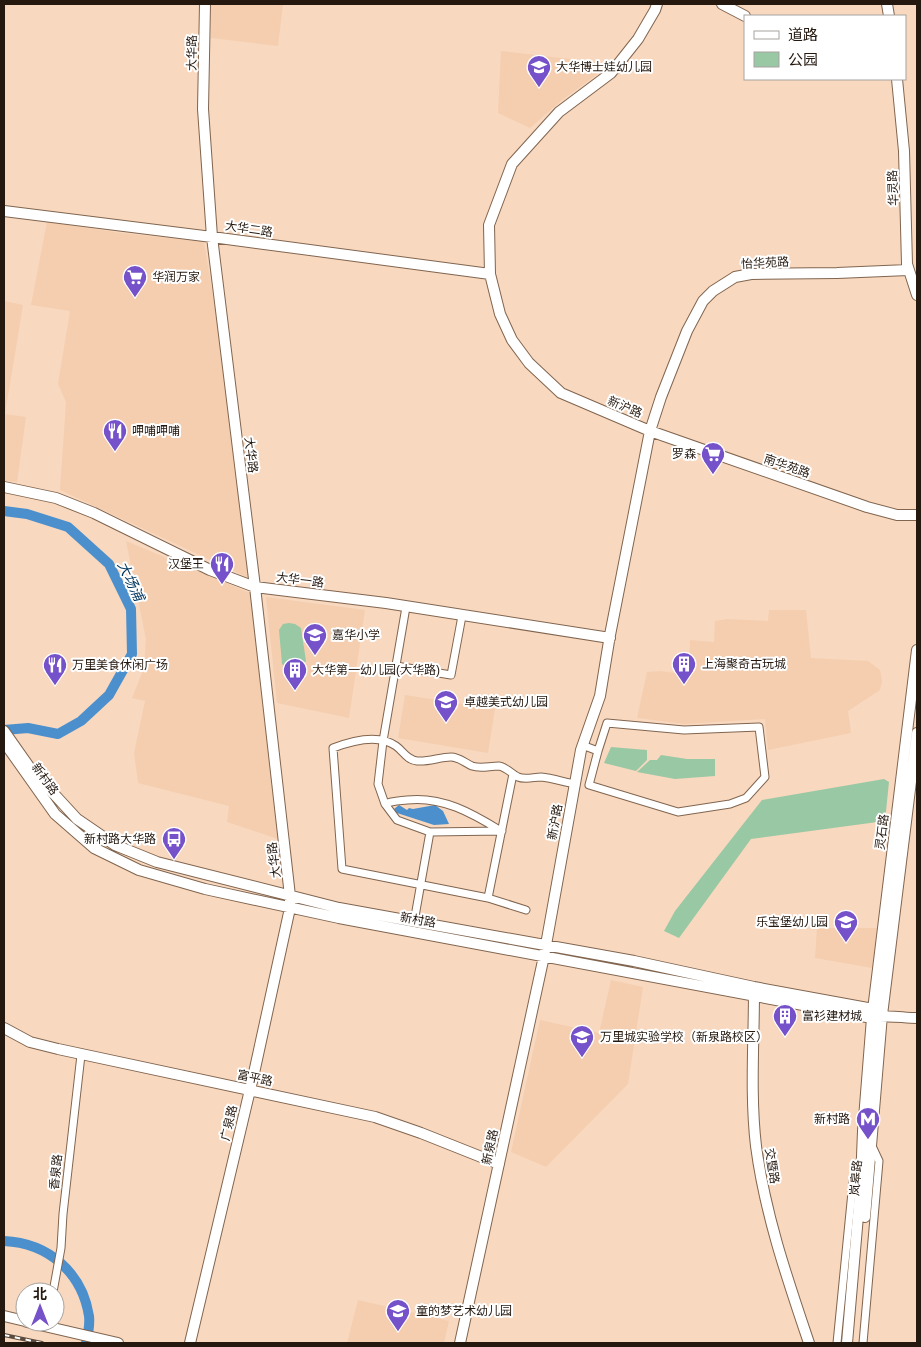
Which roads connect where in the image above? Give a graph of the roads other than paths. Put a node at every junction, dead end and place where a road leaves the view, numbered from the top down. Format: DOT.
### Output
graph roads {
  1 [pos="206,4"];
  2 [pos="657,4"];
  3 [pos="722,4"];
  4 [pos="744,15"];
  5 [pos="897,80"];
  6 [pos="4,212"];
  7 [pos="212,237"];
  8 [pos="913,270"];
  9 [pos="490,274"];
  10 [pos="917,295"];
  11 [pos="650,431"];
  12 [pos="4,486"];
  13 [pos="917,515"];
  14 [pos="255,587"];
  15 [pos="406,607"];
  16 [pos="462,616"];
  17 [pos="610,638"];
  18 [pos="917,650"];
  19 [pos="396,666"];
  20 [pos="4,731"];
  21 [pos="917,733"];
  22 [pos="383,741"];
  23 [pos="582,745"];
  24 [pos="10,747"];
  25 [pos="598,751"];
  26 [pos="513,774"];
  27 [pos="574,784"];
  28 [pos="385,804"];
  29 [pos="502,831"];
  30 [pos="430,832"];
  31 [pos="420,885"];
  32 [pos="290,896"];
  33 [pos="488,898"];
  34 [pos="290,908"];
  35 [pos="526,910"];
  36 [pos="414,922"];
  37 [pos="545,951"];
  38 [pos="754,991"];
  39 [pos="876,1014"];
  40 [pos="917,1018"];
  41 [pos="4,1028"];
  42 [pos="80,1055"];
  43 [pos="250,1090"];
  44 [pos="871,1144"];
  45 [pos="862,1162"];
  46 [pos="499,1164"];
  47 [pos="55,1282"];
  48 [pos="853,1312"];
  49 [pos="65,1330"];
  50 [pos="118,1343"];
  51 [pos="190,1343"];
  52 [pos="460,1343"];
  53 [pos="809,1343"];
  54 [pos="838,1343"];
  55 [pos="847,1343"];
  56 [pos="854,1343"];
  57 [pos="863,1343"];
  1 -- 7 [label="street, 大华路"];
  2 -- 9 [label="street, 新沪路"];
  3 -- 4 [label="street"];
  5 -- 8 [label="street, 华灵路"];
  6 -- 7 [label="street, 大华二路"];
  7 -- 9 [label="street, 大华二路"];
  7 -- 14 [label="street, 大华路"];
  8 -- 10 [label="street, 华灵路"];
  8 -- 11 [label="street, 怡华苑路"];
  9 -- 11 [label="street, 新沪路"];
  11 -- 13 [label="street, 南华苑路"];
  11 -- 17 [label="street, 新沪路"];
  12 -- 14 [label="street, 大华一路"];
  14 -- 15 [label="street, 大华一路"];
  14 -- 32 [label="street, 大华路"];
  15 -- 16 [label="street, 大华一路"];
  15 -- 19 [label="street"];
  16 -- 17 [label="street, 大华一路"];
  16 -- 19 [label="street"];
  17 -- 23 [label="street, 新沪路"];
  18 -- 39 [label="street, 灵石路"];
  19 -- 22 [label="street"];
  20 -- 24 [label="street, 新村路"];
  21 -- 39 [label="street, 灵石路"];
  22 -- 26 [label="street"];
  22 -- 28 [label="street"];
  22 -- 31 [label="street"];
  23 -- 25 [label="street"];
  23 -- 27 [label="street, 新沪路"];
  24 -- 32 [label="street, 新村路"];
  24 -- 34 [label="street, 新村路"];
  25 -- 25 [label="street"];
  26 -- 27 [label="street"];
  26 -- 29 [label="street"];
  27 -- 37 [label="street, 新沪路"];
  28 -- 29 [label="street"];
  28 -- 30 [label="street"];
  29 -- 30 [label="street"];
  29 -- 33 [label="street"];
  30 -- 31 [label="street"];
  31 -- 33 [label="street"];
  31 -- 36 [label="street"];
  32 -- 34 [label="street, 大华路"];
  32 -- 36 [label="street, 新村路"];
  33 -- 35 [label="street"];
  34 -- 37 [label="street, 新村路"];
  34 -- 43 [label="street, 广泉路"];
  36 -- 37 [label="street, 新村路"];
  37 -- 38 [label="street, 新村路"];
  37 -- 46 [label="street, 新泉路"];
  38 -- 39 [label="street, 新村路"];
  38 -- 53 [label="street, 交暨路"];
  39 -- 40 [label="street, 新村路"];
  39 -- 44 [label="street, 岚皋路"];
  39 -- 45 [label="street, 岚皋路"];
  41 -- 42 [label="street, 富平路"];
  42 -- 43 [label="street, 富平路"];
  42 -- 47 [label="street, 香泉路"];
  43 -- 46 [label="street, 富平路"];
  43 -- 51 [label="street, 广泉路"];
  44 -- 48 [label="street, 岚皋路"];
  44 -- 57 [label="street"];
  45 -- 48 [label="street, 岚皋路"];
  45 -- 54 [label="street"];
  46 -- 52 [label="street, 新泉路"];
  48 -- 55 [label="street, 岚皋路"];
  48 -- 56 [label="street, 岚皋路"];
  49 -- 50 [label="street"];
}
